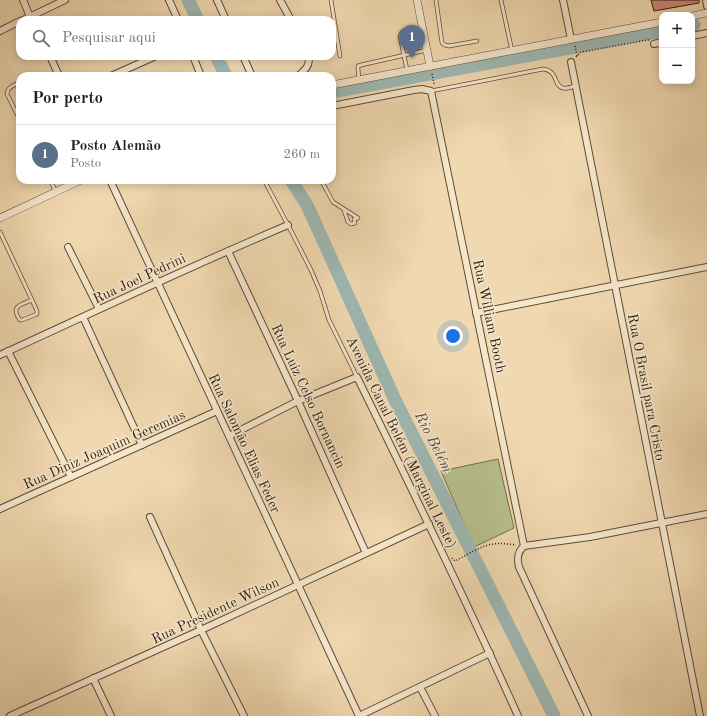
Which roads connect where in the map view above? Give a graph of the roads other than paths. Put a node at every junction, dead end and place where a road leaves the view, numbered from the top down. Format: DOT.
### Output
graph roads {
  1 [pos="23,0"];
  2 [pos="65,0"];
  3 [pos="169,0"];
  4 [pos="217,0"];
  5 [pos="280,0"];
  6 [pos="330,0"];
  7 [pos="417,0"];
  8 [pos="436,0"];
  9 [pos="501,0"];
  10 [pos="563,0"];
  11 [pos="706,0"];
  12 [pos="707,6"];
  13 [pos="707,13"];
  14 [pos="695,15"];
  15 [pos="30,16"];
  16 [pos="35,16"];
  17 [pos="176,16"];
  18 [pos="224,16"];
  19 [pos="289,16"];
  20 [pos="333,16"];
  21 [pos="659,23"];
  22 [pos="16,24"];
  23 [pos="423,28"];
  24 [pos="0,31"];
  25 [pos="707,33"];
  26 [pos="336,34"];
  27 [pos="695,35"];
  28 [pos="572,39"];
  29 [pos="477,41"];
  30 [pos="659,43"];
  31 [pos="654,44"];
  32 [pos="427,50"];
  33 [pos="512,51"];
  34 [pos="404,55"];
  35 [pos="340,56"];
  36 [pos="52,60"];
  37 [pos="147,60"];
  38 [pos="195,60"];
  39 [pos="245,60"];
  40 [pos="309,60"];
  41 [pos="571,62"];
  42 [pos="431,68"];
  43 [pos="407,71"];
  44 [pos="57,72"];
  45 [pos="121,72"];
  46 [pos="199,72"];
  47 [pos="250,72"];
  48 [pos="303,72"];
  49 [pos="359,80"];
  50 [pos="16,84"];
  51 [pos="336,84"];
  52 [pos="576,86"];
  53 [pos="431,91"];
  54 [pos="336,105"];
  55 [pos="16,112"];
  56 [pos="52,184"];
  57 [pos="73,184"];
  58 [pos="112,184"];
  59 [pos="266,184"];
  60 [pos="323,184"];
  61 [pos="56,192"];
  62 [pos="344,210"];
  63 [pos="0,218"];
  64 [pos="288,225"];
  65 [pos="0,232"];
  66 [pos="68,247"];
  67 [pos="228,251"];
  68 [pos="707,267"];
  69 [pos="157,282"];
  70 [pos="615,286"];
  71 [pos="32,300"];
  72 [pos="99,309"];
  73 [pos="476,313"];
  74 [pos="83,317"];
  75 [pos="8,351"];
  76 [pos="0,355"];
  77 [pos="357,377"];
  78 [pos="298,401"];
  79 [pos="217,411"];
  80 [pos="229,436"];
  81 [pos="142,445"];
  82 [pos="71,477"];
  83 [pos="0,510"];
  84 [pos="707,514"];
  85 [pos="150,517"];
  86 [pos="662,523"];
  87 [pos="428,524"];
  88 [pos="524,546"];
  89 [pos="366,553"];
  90 [pos="298,585"];
  91 [pos="202,630"];
  92 [pos="490,653"];
  93 [pos="93,678"];
  94 [pos="420,687"];
  95 [pos="25,709"];
  96 [pos="10,716"];
  97 [pos="28,716"];
  98 [pos="111,716"];
  99 [pos="244,716"];
  100 [pos="359,716"];
  101 [pos="435,716"];
  102 [pos="518,716"];
  103 [pos="588,716"];
  104 [pos="700,716"];
  1 -- 15 [label="street"];
  2 -- 16 [label="street"];
  3 -- 17 [label="street"];
  4 -- 18 [label="street"];
  5 -- 19 [label="street"];
  6 -- 20 [label="lane"];
  7 -- 23 [label="street"];
  8 -- 29 [label="lane"];
  9 -- 33 [label="lane"];
  10 -- 28 [label="street"];
  11 -- 12 [label="street"];
  13 -- 14 [label="street"];
  21 -- 28 [label="street"];
  22 -- 24 [label="street"];
  23 -- 32 [label="street"];
  23 -- 34 [label="lane"];
  25 -- 27 [label="street"];
  26 -- 35 [label="lane"];
  28 -- 33 [label="street"];
  30 -- 31 [label="street"];
  32 -- 34 [label="lane"];
  32 -- 42 [label="street"];
  33 -- 42 [label="street"];
  34 -- 43 [label="lane"];
  34 -- 49 [label="lane"];
  36 -- 44 [label="street"];
  37 -- 45 [label="street"];
  38 -- 46 [label="street"];
  39 -- 47 [label="street"];
  40 -- 48 [label="street"];
  41 -- 52 [label="street, Rua O Brasil para Cristo"];
  42 -- 43 [label="street"];
  43 -- 49 [label="street"];
  49 -- 51 [label="street"];
  50 -- 55 [label="lane"];
  52 -- 53 [label="lane"];
  52 -- 70 [label="street, Rua O Brasil para Cristo"];
  53 -- 54 [label="street"];
  53 -- 73 [label="street, Rua William Booth"];
  56 -- 61 [label="lane"];
  57 -- 61 [label="street"];
  58 -- 69 [label="street, Rua Salomão Elias Feder"];
  59 -- 64 [label="lane, Avenida Canal Belém (Marginal Leste)"];
  60 -- 62 [label="lane"];
  61 -- 63 [label="street"];
  62 -- 62 [label="lane"];
  64 -- 67 [label="street, Rua Joel Pedrini"];
  64 -- 77 [label="lane, Avenida Canal Belém (Marginal Leste)"];
  65 -- 71 [label="lane"];
  66 -- 72 [label="street"];
  67 -- 69 [label="street, Rua Joel Pedrini"];
  67 -- 78 [label="street, Rua Luiz Celso Bornancin"];
  68 -- 70 [label="street"];
  69 -- 72 [label="street, Rua Joel Pedrini"];
  69 -- 79 [label="street, Rua Salomão Elias Feder"];
  70 -- 73 [label="street"];
  70 -- 86 [label="street, Rua O Brasil para Cristo"];
  71 -- 71 [label="lane"];
  72 -- 74 [label="street, Rua Joel Pedrini"];
  73 -- 88 [label="street, Rua William Booth"];
  74 -- 75 [label="street, Rua Joel Pedrini"];
  74 -- 81 [label="street"];
  75 -- 76 [label="street, Rua Joel Pedrini"];
  75 -- 82 [label="street"];
  77 -- 78 [label="street"];
  77 -- 87 [label="street, Avenida Canal Belém (Marginal Leste)"];
  78 -- 80 [label="street"];
  78 -- 89 [label="street, Rua Luiz Celso Bornancin"];
  79 -- 80 [label="street, Rua Salomão Elias Feder"];
  79 -- 81 [label="street, Rua Diniz Joaquim Geremias"];
  80 -- 90 [label="street, Rua Salomão Elias Feder"];
  81 -- 82 [label="street, Rua Diniz Joaquim Geremias"];
  82 -- 83 [label="street, Rua Diniz Joaquim Geremias"];
  84 -- 86 [label="street"];
  85 -- 91 [label="street"];
  86 -- 88 [label="street"];
  86 -- 104 [label="street, Rua O Brasil para Cristo"];
  87 -- 89 [label="street, Rua Presidente Wilson"];
  87 -- 92 [label="street, Avenida Canal Belém (Marginal Leste)"];
  88 -- 103 [label="street"];
  89 -- 90 [label="street, Rua Presidente Wilson"];
  90 -- 91 [label="street, Rua Presidente Wilson"];
  90 -- 100 [label="street, Rua Salomão Elias Feder"];
  91 -- 93 [label="street, Rua Presidente Wilson"];
  91 -- 99 [label="street"];
  92 -- 94 [label="street"];
  92 -- 102 [label="street, Avenida Canal Belém (Marginal Leste)"];
  93 -- 95 [label="street, Rua Presidente Wilson"];
  93 -- 98 [label="street"];
  94 -- 100 [label="street"];
  94 -- 101 [label="street"];
  95 -- 96 [label="street, Rua Presidente Wilson"];
  95 -- 97 [label="street"];
}
